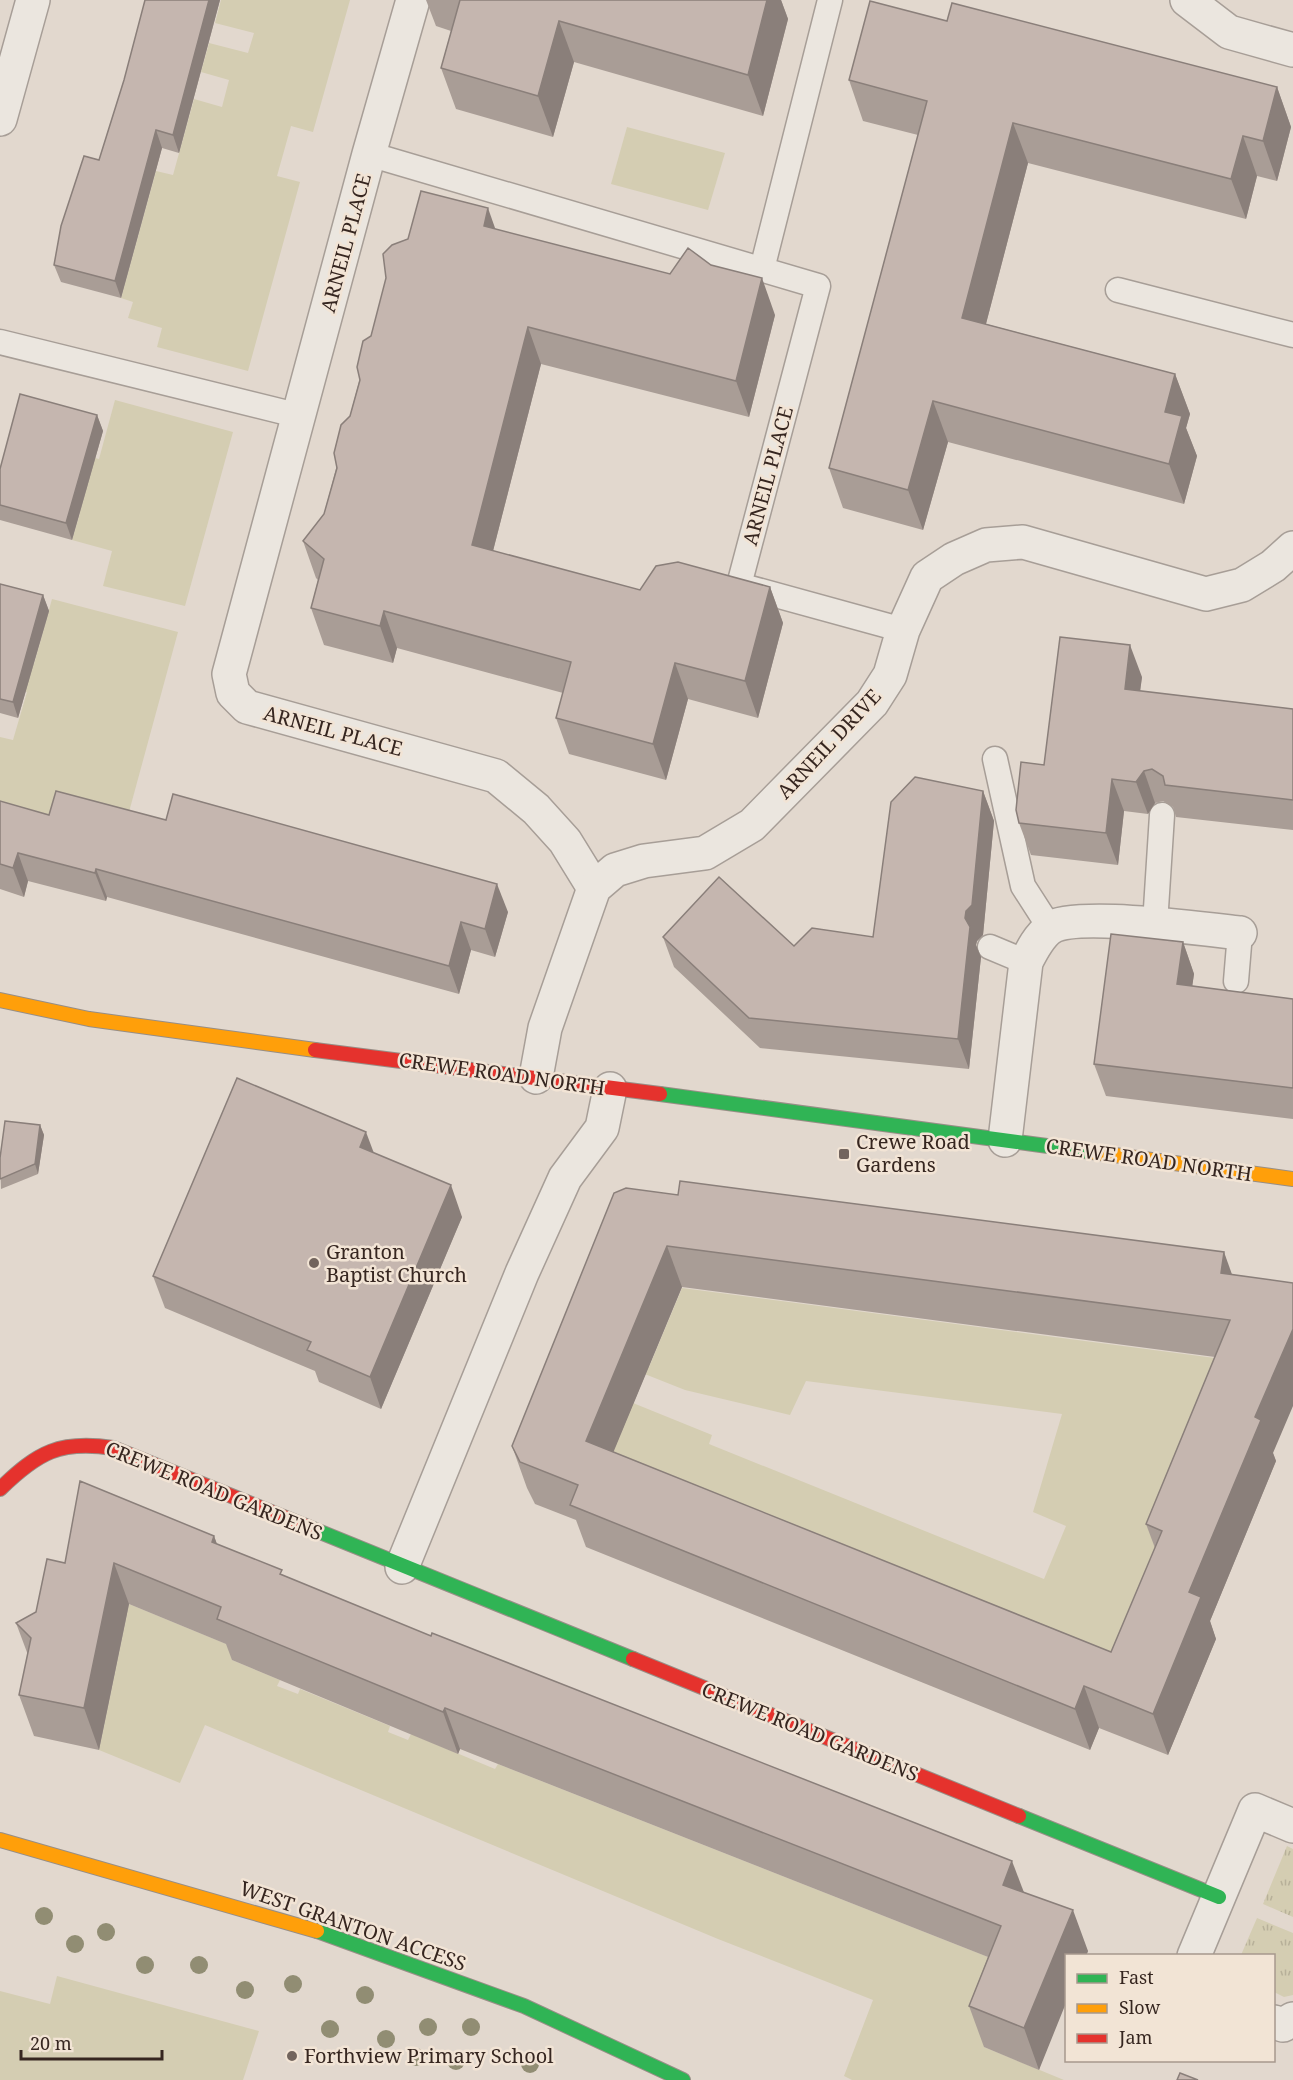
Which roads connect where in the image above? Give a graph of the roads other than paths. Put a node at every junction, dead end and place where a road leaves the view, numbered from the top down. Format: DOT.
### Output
graph roads {
  1 [pos="33,0"];
  2 [pos="413,0"];
  3 [pos="830,0"];
  4 [pos="1187,0"];
  5 [pos="1293,50"];
  6 [pos="0,118"];
  7 [pos="369,154"];
  8 [pos="762,269"];
  9 [pos="1118,290"];
  10 [pos="1293,335"];
  11 [pos="0,342"];
  12 [pos="300,416"];
  13 [pos="1293,548"];
  14 [pos="903,630"];
  15 [pos="995,759"];
  16 [pos="1162,815"];
  17 [pos="594,888"];
  18 [pos="1155,924"];
  19 [pos="1050,928"];
  20 [pos="1240,933"];
  21 [pos="990,947"];
  22 [pos="1026,962"];
  23 [pos="1236,981"];
  24 [pos="0,1000"];
  25 [pos="536,1077"];
  26 [pos="610,1089"];
  27 [pos="1005,1140"];
  28 [pos="1293,1179"];
  29 [pos="0,1489"];
  30 [pos="402,1567"];
  31 [pos="1293,1826"];
  32 [pos="0,1840"];
  33 [pos="1219,1896"];
  34 [pos="1195,1954"];
  35 [pos="1293,2019"];
  36 [pos="1275,2022"];
  37 [pos="683,2080"];
  1 -- 6 [label="street"];
  2 -- 7 [label="street"];
  3 -- 8 [label="lane"];
  4 -- 5 [label="street"];
  7 -- 8 [label="lane, ARNEIL PLACE"];
  7 -- 12 [label="street, ARNEIL PLACE"];
  8 -- 14 [label="lane, ARNEIL PLACE"];
  9 -- 10 [label="lane"];
  11 -- 12 [label="lane"];
  12 -- 17 [label="street, ARNEIL PLACE"];
  13 -- 14 [label="street, ARNEIL DRIVE"];
  14 -- 17 [label="street, ARNEIL DRIVE"];
  15 -- 19 [label="lane"];
  16 -- 18 [label="lane"];
  17 -- 25 [label="street"];
  18 -- 19 [label="street"];
  18 -- 20 [label="street"];
  19 -- 22 [label="street"];
  20 -- 23 [label="lane"];
  21 -- 22 [label="lane"];
  22 -- 27 [label="street"];
  24 -- 25 [label="street, CREWE ROAD NORTH"];
  25 -- 26 [label="street, CREWE ROAD NORTH"];
  26 -- 27 [label="street, CREWE ROAD NORTH"];
  26 -- 30 [label="street"];
  27 -- 28 [label="street, CREWE ROAD NORTH"];
  29 -- 30 [label="street, CREWE ROAD GARDENS"];
  30 -- 33 [label="street, CREWE ROAD GARDENS"];
  31 -- 33 [label="street"];
  32 -- 37 [label="street, WEST GRANTON ACCESS"];
  33 -- 34 [label="street"];
  35 -- 36 [label="street"];
}
